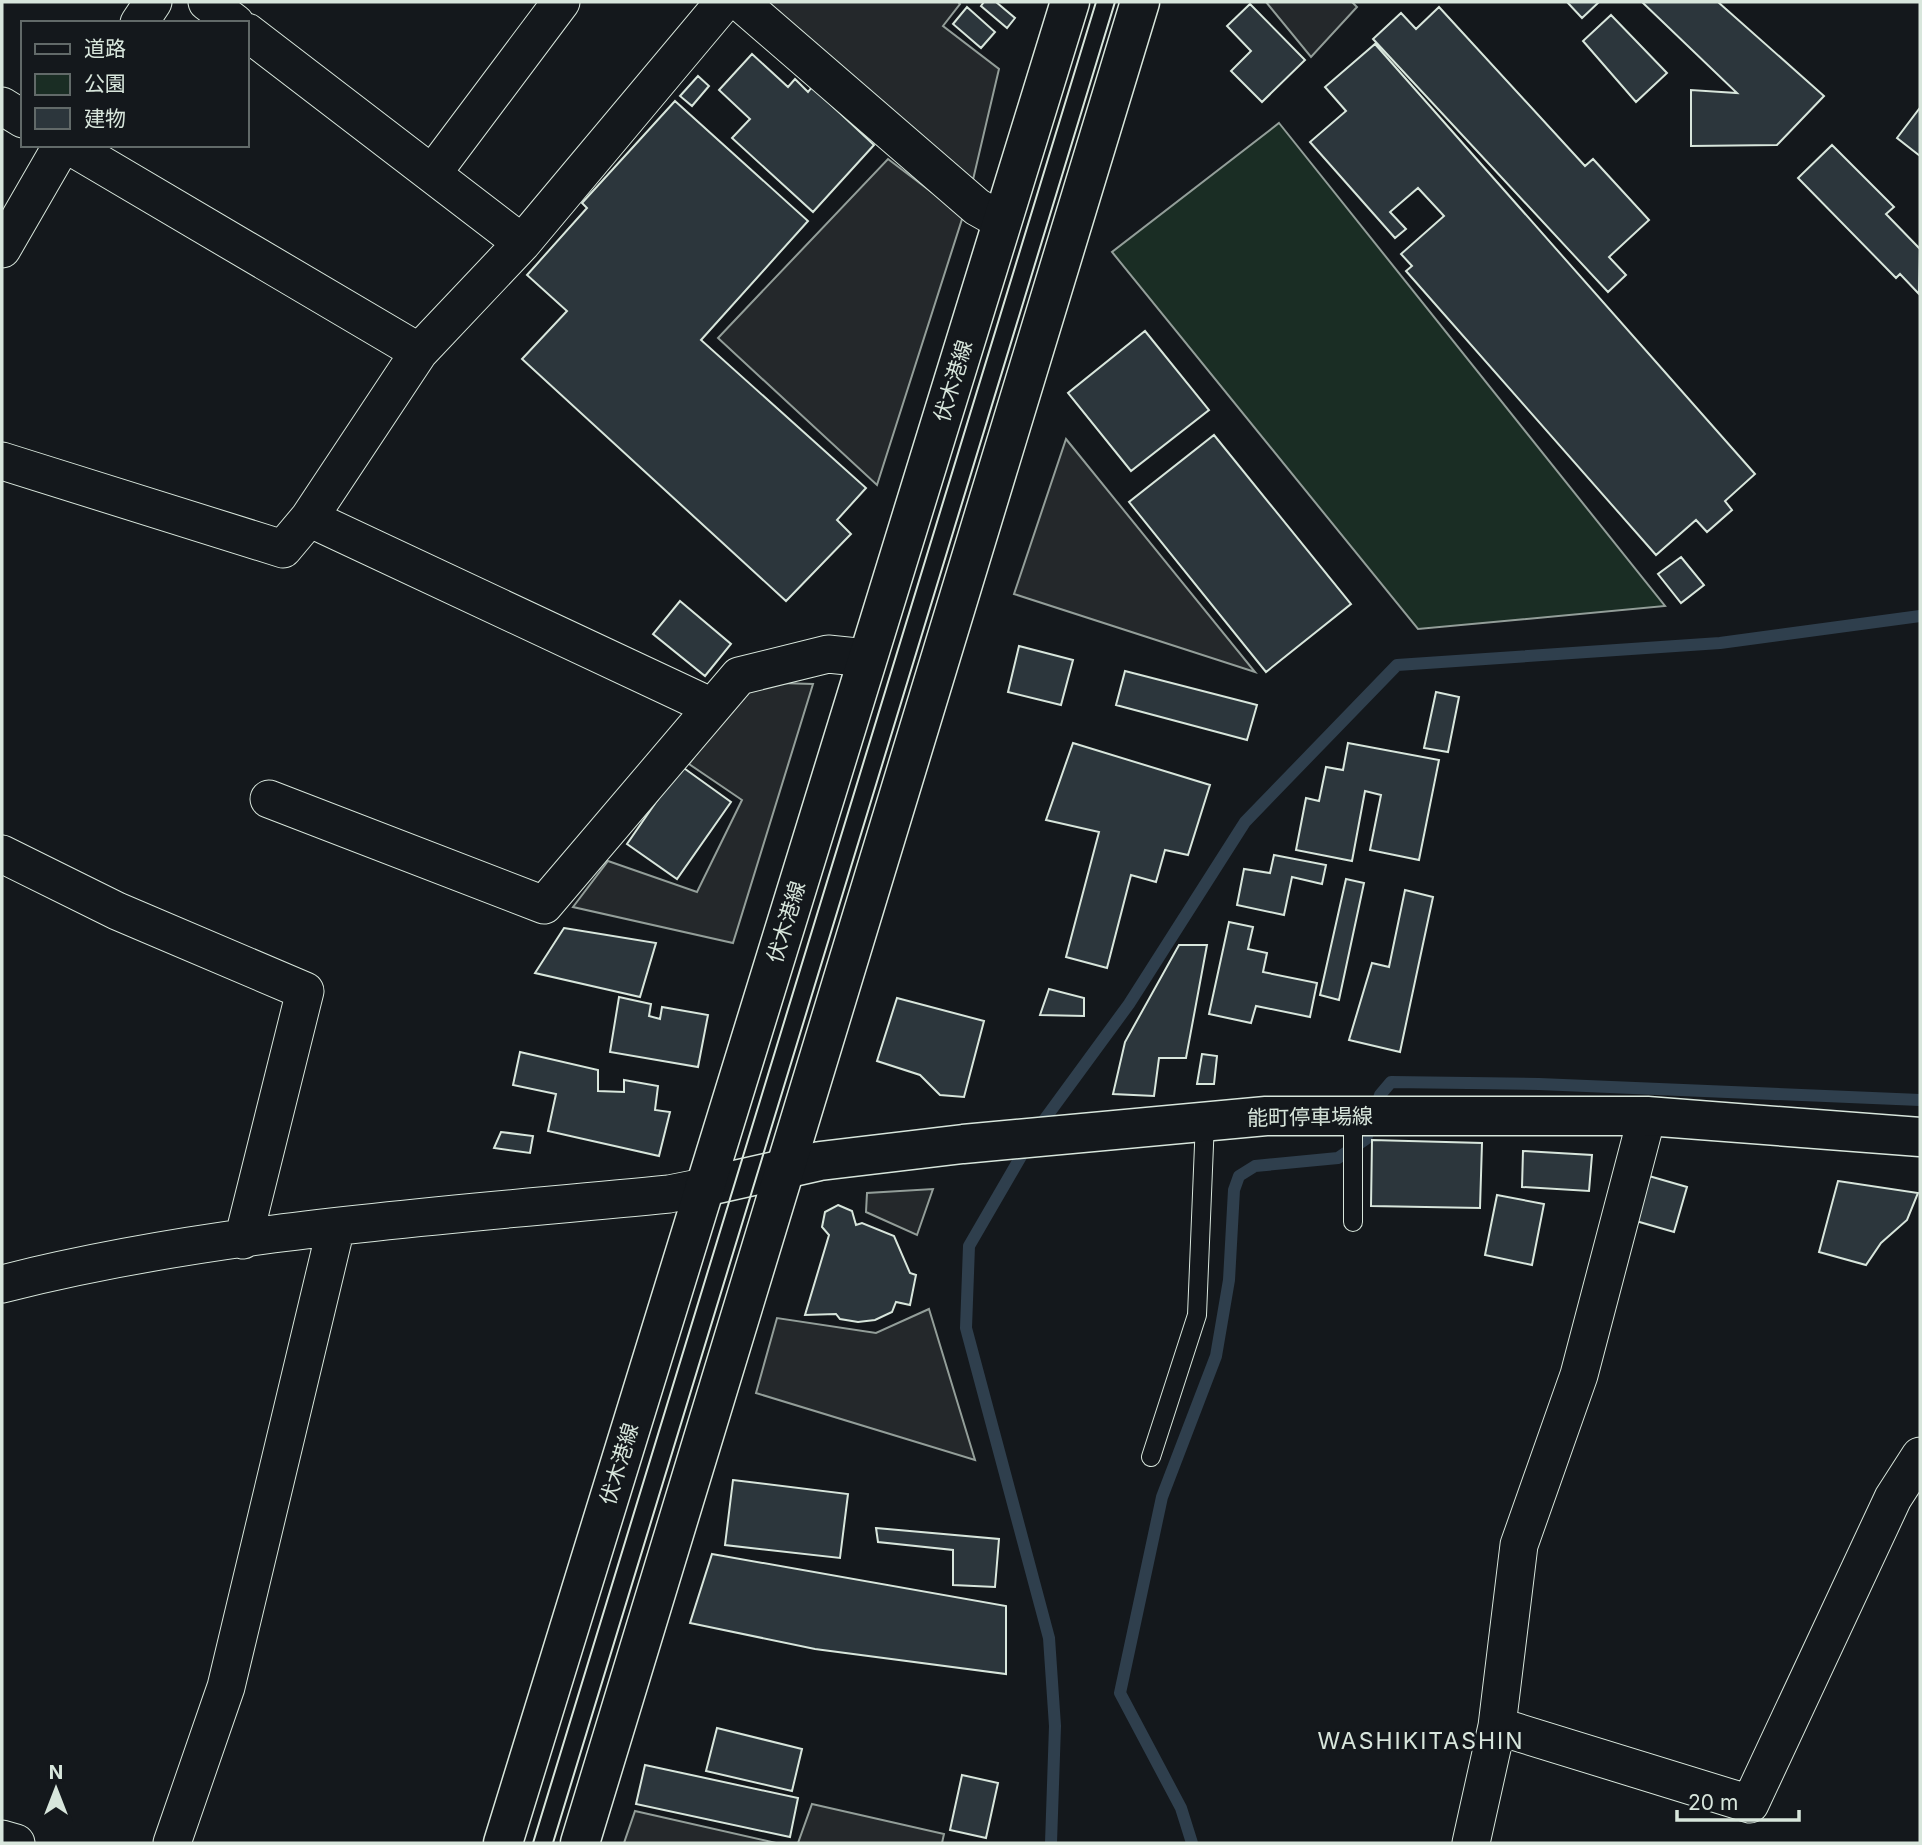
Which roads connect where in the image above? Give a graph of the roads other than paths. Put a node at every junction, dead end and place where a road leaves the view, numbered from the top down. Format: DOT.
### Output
graph roads {
  1 [pos="153,2"];
  2 [pos="207,2"];
  3 [pos="561,2"];
  4 [pos="724,2"];
  5 [pos="740,2"];
  6 [pos="1070,2"];
  7 [pos="1140,2"];
  8 [pos="140,21"];
  9 [pos="232,21"];
  10 [pos="248,33"];
  11 [pos="2,106"];
  12 [pos="21,117"];
  13 [pos="61,147"];
  14 [pos="71,147"];
  15 [pos="432,174"];
  16 [pos="1002,221"];
  17 [pos="522,243"];
  18 [pos="2,250"];
  19 [pos="419,352"];
  20 [pos="2,461"];
  21 [pos="309,518"];
  22 [pos="867,658"];
  23 [pos="712,707"];
  24 [pos="269,799"];
  25 [pos="2,854"];
  26 [pos="1353,1114"];
  27 [pos="1647,1116"];
  28 [pos="1205,1121"];
  29 [pos="1920,1137"];
  30 [pos="787,1170"];
  31 [pos="704,1187"];
  32 [pos="1353,1222"];
  33 [pos="336,1227"];
  34 [pos="243,1240"];
  35 [pos="2,1284"];
  36 [pos="1920,1456"];
  37 [pos="1152,1457"];
  38 [pos="1497,1726"];
  39 [pos="2,1839"];
  40 [pos="16,1843"];
  41 [pos="173,1843"];
  42 [pos="503,1843"];
  43 [pos="580,1843"];
  44 [pos="1471,1843"];
  1 -- 8 [label="street"];
  2 -- 9 [label="street"];
  3 -- 15 [label="street"];
  4 -- 17 [label="street"];
  5 -- 16 [label="street"];
  6 -- 16 [label="main road, 伏木港線"];
  7 -- 30 [label="main road"];
  10 -- 15 [label="street"];
  11 -- 12 [label="street"];
  13 -- 18 [label="street"];
  14 -- 19 [label="street"];
  15 -- 17 [label="street"];
  16 -- 22 [label="main road, 伏木港線"];
  17 -- 19 [label="street"];
  19 -- 21 [label="street"];
  20 -- 21 [label="street"];
  21 -- 23 [label="street"];
  22 -- 23 [label="street"];
  22 -- 31 [label="main road, 伏木港線"];
  23 -- 24 [label="street"];
  25 -- 34 [label="street"];
  26 -- 27 [label="main road, 能町停車場線"];
  26 -- 28 [label="main road, 能町停車場線"];
  26 -- 32 [label="lane"];
  27 -- 29 [label="main road, 能町停車場線"];
  27 -- 38 [label="street"];
  28 -- 30 [label="main road, 能町停車場線"];
  28 -- 37 [label="lane"];
  30 -- 31 [label="main road, 能町停車場線"];
  30 -- 43 [label="main road"];
  31 -- 33 [label="street"];
  31 -- 42 [label="main road, 伏木港線"];
  33 -- 34 [label="street"];
  33 -- 41 [label="street"];
  34 -- 35 [label="street"];
  36 -- 38 [label="street"];
  38 -- 44 [label="street"];
  39 -- 40 [label="street"];
}
